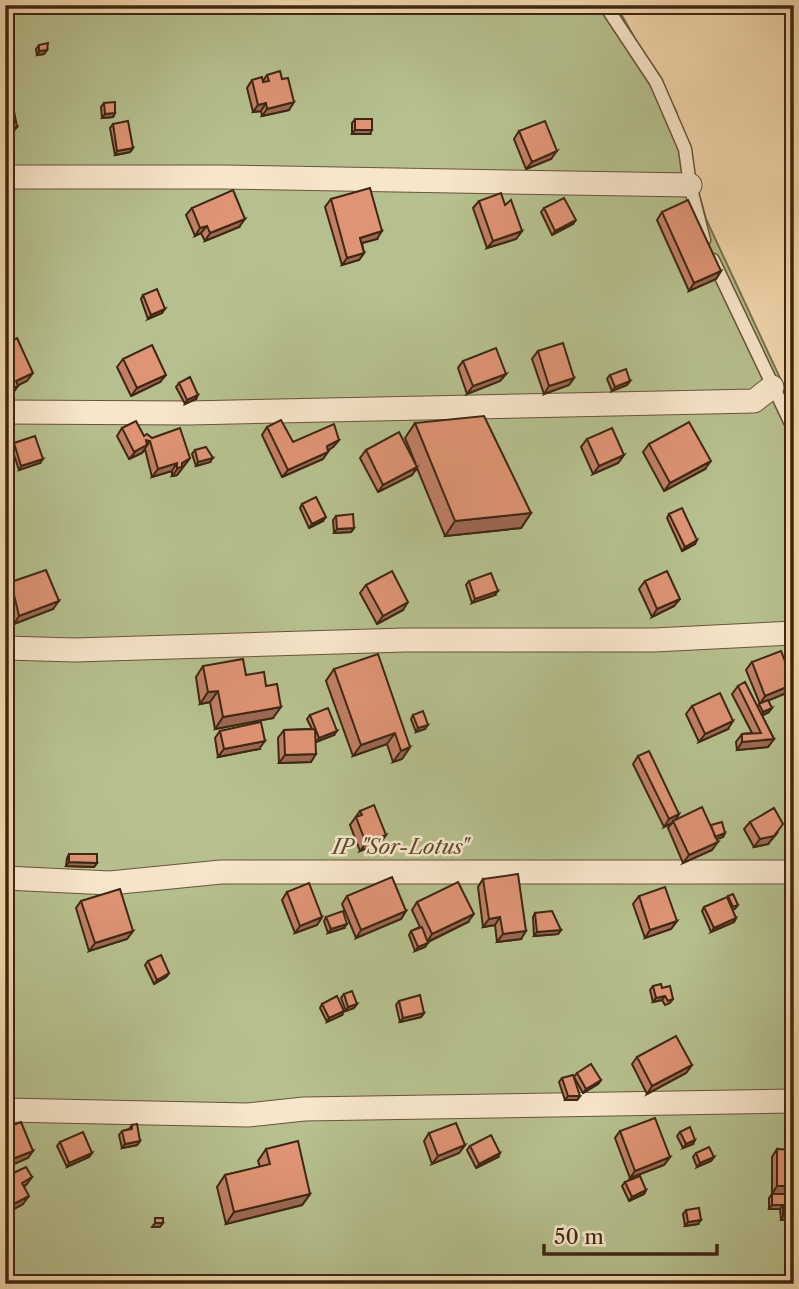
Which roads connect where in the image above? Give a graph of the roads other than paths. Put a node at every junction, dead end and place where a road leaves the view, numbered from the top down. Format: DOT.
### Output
graph roads {
  1 [pos="605,5"];
  2 [pos="5,177"];
  3 [pos="690,186"];
  4 [pos="772,387"];
  5 [pos="5,412"];
  6 [pos="794,430"];
  7 [pos="794,633"];
  8 [pos="5,648"];
  9 [pos="794,872"];
  10 [pos="5,878"];
  11 [pos="794,1101"];
  12 [pos="5,1110"];
  1 -- 3 [label="lane"];
  2 -- 3 [label="street"];
  3 -- 4 [label="lane"];
  4 -- 5 [label="street"];
  4 -- 6 [label="lane"];
  7 -- 8 [label="street"];
  9 -- 10 [label="street"];
  11 -- 12 [label="street"];
}
